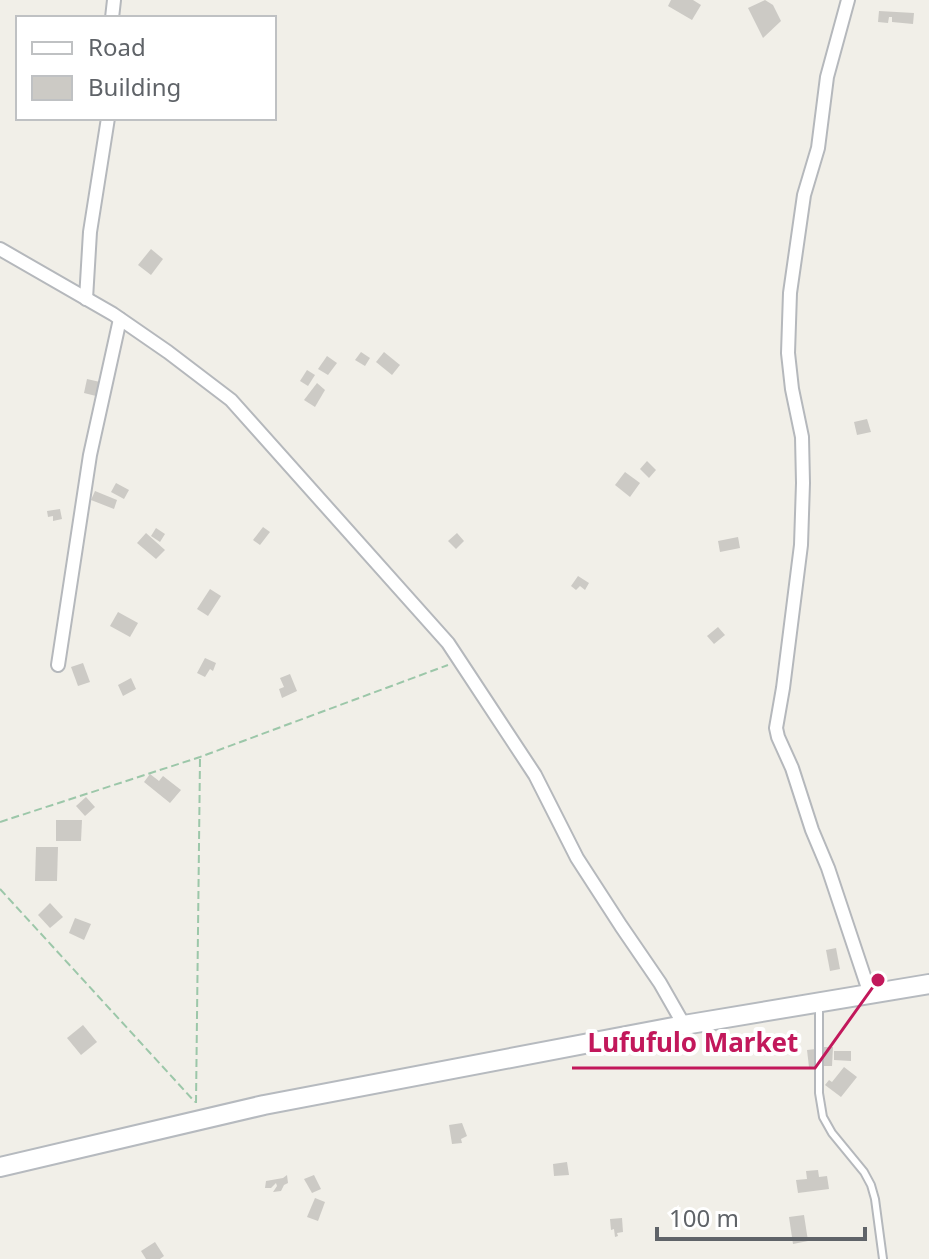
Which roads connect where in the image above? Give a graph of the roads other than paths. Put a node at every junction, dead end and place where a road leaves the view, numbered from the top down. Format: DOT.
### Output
graph roads {
  1 [pos="848,0"];
  2 [pos="108,120"];
  3 [pos="0,249"];
  4 [pos="86,299"];
  5 [pos="120,319"];
  6 [pos="58,665"];
  7 [pos="929,984"];
  8 [pos="870,994"];
  9 [pos="819,1003"];
  10 [pos="684,1025"];
  11 [pos="0,1167"];
  12 [pos="883,1259"];
  1 -- 8 [label="street"];
  2 -- 4 [label="street"];
  3 -- 4 [label="street"];
  4 -- 5 [label="street"];
  5 -- 6 [label="street"];
  5 -- 10 [label="street"];
  7 -- 8 [label="street"];
  8 -- 9 [label="street"];
  9 -- 10 [label="street"];
  9 -- 12 [label="lane"];
  10 -- 11 [label="street"];
}
